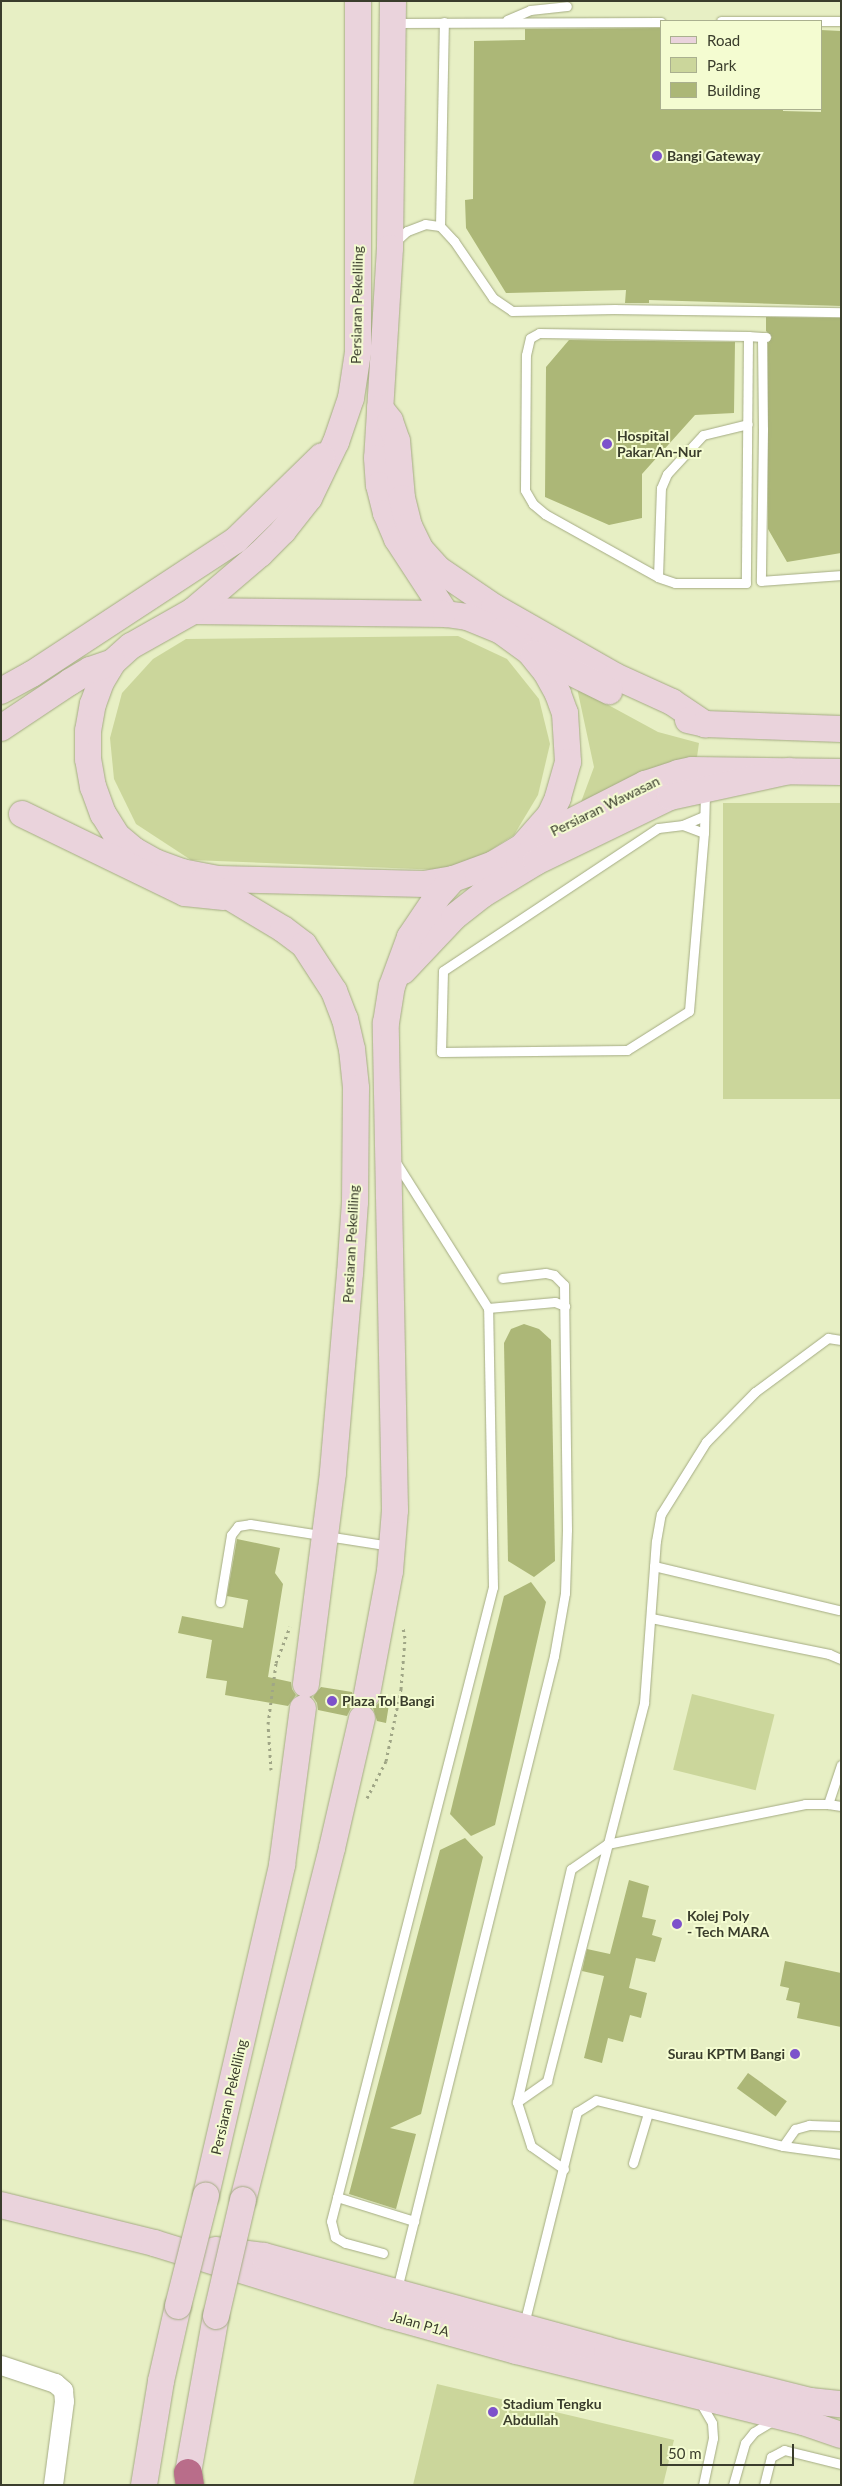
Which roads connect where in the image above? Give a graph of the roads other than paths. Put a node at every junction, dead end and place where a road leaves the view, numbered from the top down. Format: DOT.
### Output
graph roads {
  1 [pos="358,1"];
  2 [pos="567,6"];
  3 [pos="393,12"];
  4 [pos="822,21"];
  5 [pos="841,21"];
  6 [pos="444,22"];
  7 [pos="502,22"];
  8 [pos="660,22"];
  9 [pos="440,226"];
  10 [pos="390,248"];
  11 [pos="841,312"];
  12 [pos="748,336"];
  13 [pos="380,407"];
  14 [pos="748,424"];
  15 [pos="336,442"];
  16 [pos="841,575"];
  17 [pos="658,578"];
  18 [pos="761,581"];
  19 [pos="746,583"];
  20 [pos="193,611"];
  21 [pos="446,614"];
  22 [pos="529,651"];
  23 [pos="113,662"];
  24 [pos="1,691"];
  25 [pos="705,724"];
  26 [pos="1,728"];
  27 [pos="841,729"];
  28 [pos="789,771"];
  29 [pos="841,772"];
  30 [pos="706,790"];
  31 [pos="12,810"];
  32 [pos="704,816"];
  33 [pos="683,825"];
  34 [pos="704,833"];
  35 [pos="117,836"];
  36 [pos="522,847"];
  37 [pos="193,874"];
  38 [pos="453,879"];
  39 [pos="230,897"];
  40 [pos="392,986"];
  41 [pos="388,1150"];
  42 [pos="502,1278"];
  43 [pos="565,1306"];
  44 [pos="488,1308"];
  45 [pos="841,1340"];
  46 [pos="326,1536"];
  47 [pos="392,1546"];
  48 [pos="654,1566"];
  49 [pos="220,1602"];
  50 [pos="839,1610"];
  51 [pos="651,1618"];
  52 [pos="841,1659"];
  53 [pos="841,1765"];
  54 [pos="828,1804"];
  55 [pos="841,1806"];
  56 [pos="607,1844"];
  57 [pos="517,2102"];
  58 [pos="648,2113"];
  59 [pos="841,2126"];
  60 [pos="782,2146"];
  61 [pos="841,2154"];
  62 [pos="633,2162"];
  63 [pos="564,2169"];
  64 [pos="337,2197"];
  65 [pos="1,2205"];
  66 [pos="414,2221"];
  67 [pos="383,2253"];
  68 [pos="393,2304"];
  69 [pos="520,2339"];
  70 [pos="1,2365"];
  71 [pos="697,2396"];
  72 [pos="841,2404"];
  73 [pos="781,2417"];
  74 [pos="841,2435"];
  75 [pos="841,2464"];
  76 [pos="188,2481"];
  77 [pos="53,2485"];
  78 [pos="144,2485"];
  79 [pos="703,2485"];
  80 [pos="733,2485"];
  81 [pos="764,2485"];
  1 -- 15 [label="main road, Persiaran Pekeliling"];
  2 -- 7 [label="lane"];
  3 -- 6 [label="lane"];
  3 -- 10 [label="main road, Persiaran Pekeliling"];
  4 -- 5 [label="lane"];
  6 -- 7 [label="lane"];
  6 -- 9 [label="lane"];
  7 -- 8 [label="lane"];
  9 -- 10 [label="lane"];
  9 -- 11 [label="lane"];
  10 -- 13 [label="main road, Persiaran Pekeliling"];
  12 -- 14 [label="lane"];
  12 -- 17 [label="lane"];
  12 -- 18 [label="lane"];
  13 -- 21 [label="main road, Persiaran Pekeliling"];
  13 -- 25 [label="main road"];
  14 -- 17 [label="lane"];
  14 -- 19 [label="lane"];
  15 -- 20 [label="main road, Persiaran Pekeliling"];
  15 -- 24 [label="main road"];
  16 -- 18 [label="lane"];
  17 -- 19 [label="lane"];
  18 -- 19 [label="lane"];
  20 -- 21 [label="main road"];
  20 -- 23 [label="main road, Persiaran Pekeliling"];
  21 -- 22 [label="main road"];
  22 -- 25 [label="main road"];
  22 -- 36 [label="main road"];
  23 -- 26 [label="main road"];
  23 -- 35 [label="main road"];
  25 -- 27 [label="main road"];
  28 -- 29 [label="main road, Persiaran Wawasan"];
  28 -- 30 [label="main road"];
  28 -- 36 [label="main road, Persiaran Wawasan"];
  30 -- 32 [label="lane"];
  30 -- 40 [label="main road"];
  31 -- 35 [label="main road"];
  31 -- 39 [label="main road"];
  32 -- 33 [label="lane"];
  32 -- 34 [label="lane"];
  33 -- 34 [label="lane"];
  33 -- 34 [label="lane"];
  35 -- 37 [label="main road"];
  36 -- 38 [label="main road"];
  37 -- 38 [label="main road"];
  37 -- 39 [label="main road, Persiaran Pekeliling"];
  38 -- 40 [label="main road"];
  39 -- 46 [label="main road, Persiaran Pekeliling"];
  40 -- 41 [label="main road"];
  41 -- 44 [label="lane"];
  41 -- 47 [label="main road"];
  42 -- 43 [label="lane"];
  43 -- 44 [label="lane"];
  43 -- 66 [label="lane"];
  44 -- 64 [label="lane"];
  45 -- 48 [label="lane"];
  46 -- 47 [label="lane"];
  46 -- 49 [label="lane"];
  46 -- 78 [label="main road, Persiaran Pekeliling, bridge"];
  47 -- 76 [label="main road, bridge"];
  48 -- 50 [label="lane"];
  48 -- 51 [label="lane"];
  51 -- 52 [label="lane"];
  51 -- 56 [label="lane"];
  53 -- 54 [label="lane"];
  54 -- 55 [label="lane"];
  54 -- 56 [label="lane"];
  56 -- 57 [label="lane"];
  56 -- 57 [label="lane"];
  57 -- 63 [label="lane"];
  58 -- 60 [label="lane"];
  58 -- 62 [label="lane"];
  58 -- 63 [label="lane"];
  59 -- 60 [label="lane"];
  60 -- 61 [label="lane"];
  63 -- 69 [label="lane"];
  64 -- 66 [label="lane"];
  64 -- 67 [label="lane"];
  65 -- 68 [label="main road, Jalan P1A"];
  66 -- 68 [label="lane"];
  68 -- 69 [label="main road, Jalan P1A"];
  69 -- 71 [label="main road, Jalan P1A"];
  69 -- 72 [label="main road"];
  70 -- 77 [label="street"];
  71 -- 73 [label="main road, Jalan P1A"];
  71 -- 79 [label="lane"];
  73 -- 74 [label="main road, Jalan P1A"];
  73 -- 80 [label="lane"];
  75 -- 81 [label="lane"];
}
